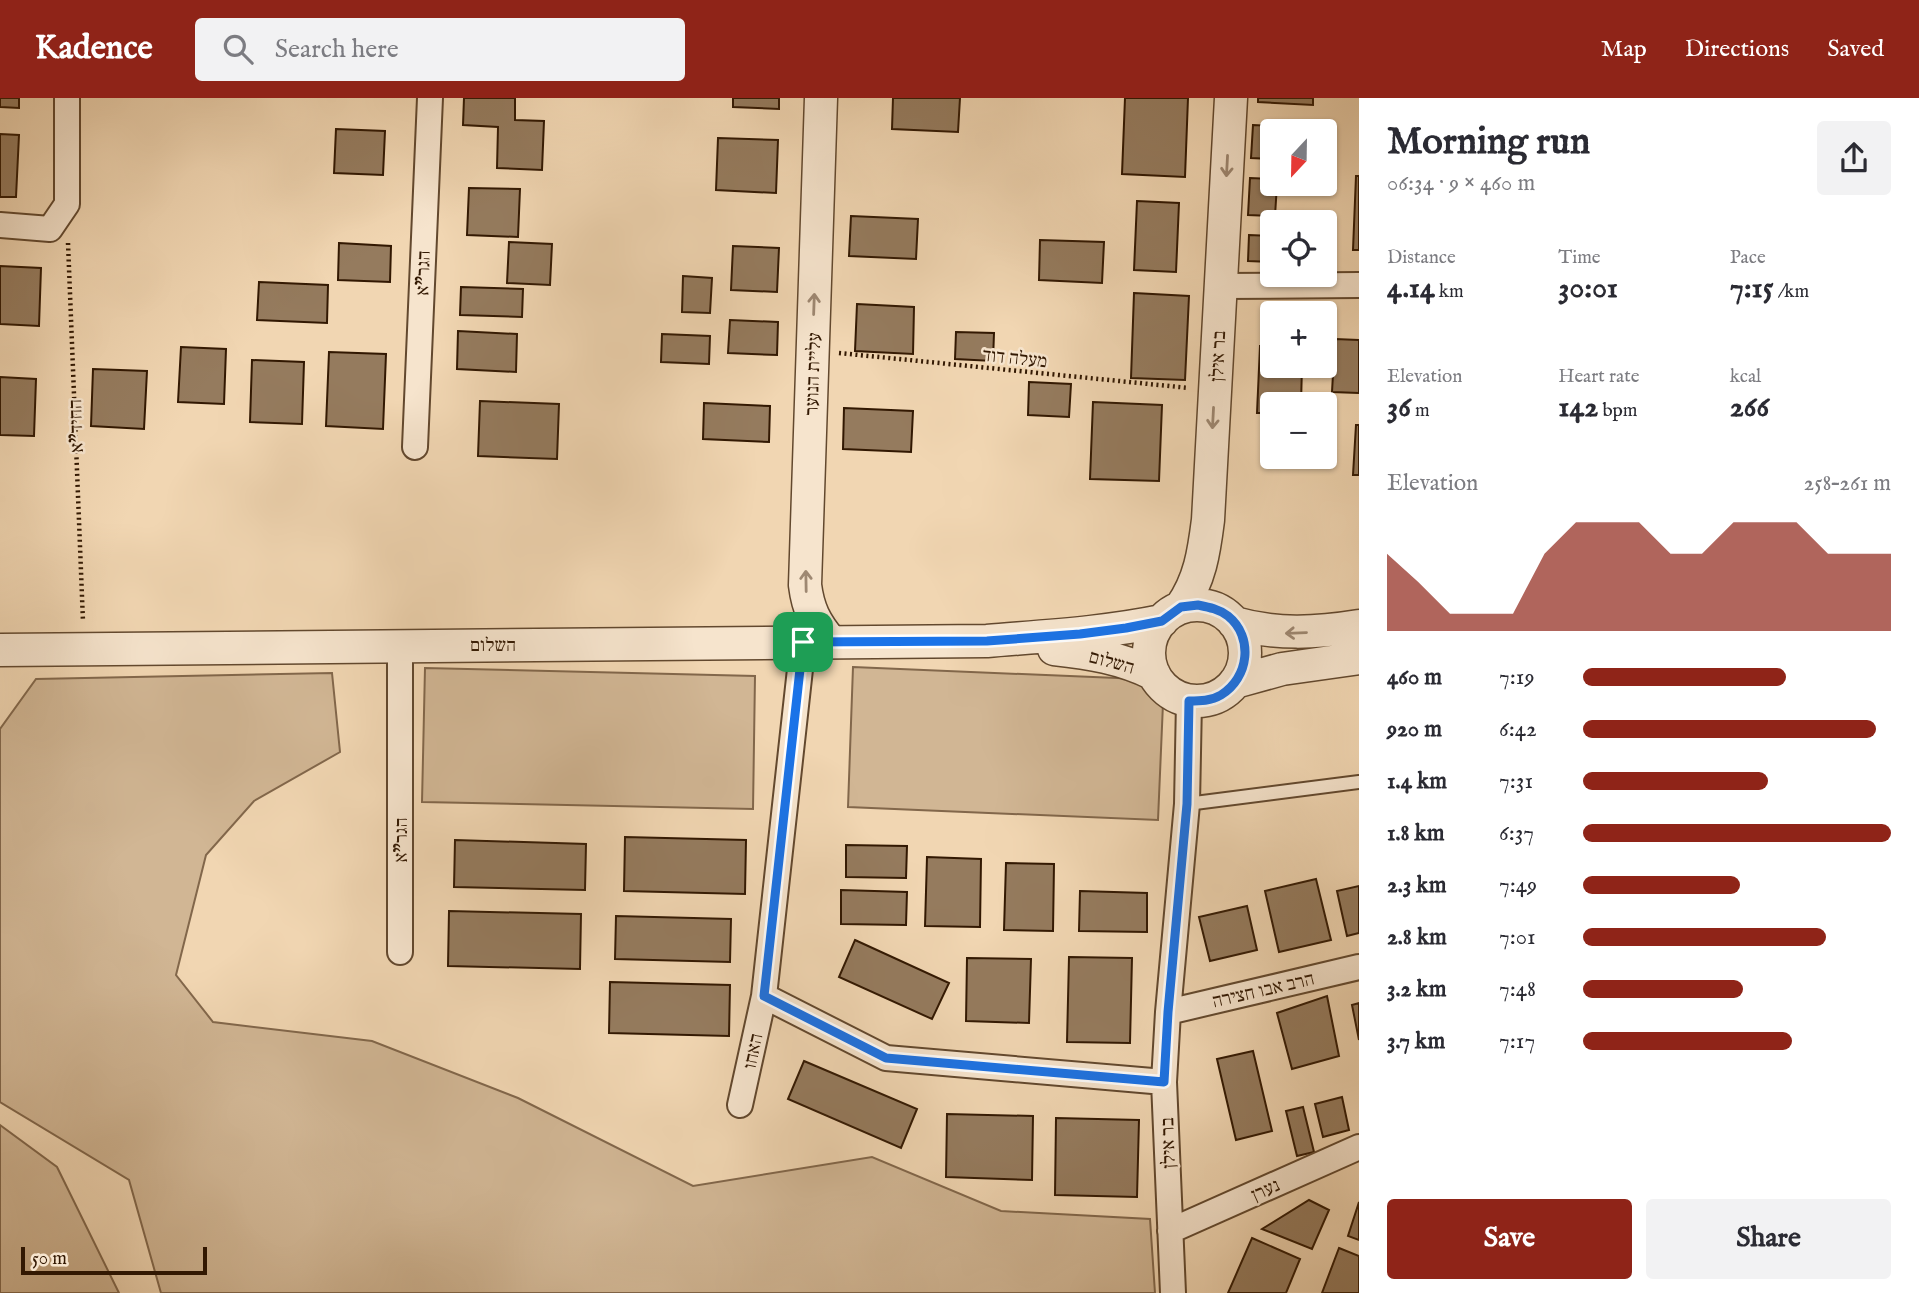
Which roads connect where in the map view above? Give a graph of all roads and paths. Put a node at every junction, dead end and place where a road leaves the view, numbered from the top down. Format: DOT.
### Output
graph roads {
  1 [pos="67,98"];
  2 [pos="430,98"];
  3 [pos="821,98"];
  4 [pos="1231,98"];
  5 [pos="67,204"];
  6 [pos="0,225"];
  7 [pos="1359,285"];
  8 [pos="1220,286"];
  9 [pos="813,351"];
  10 [pos="1215,391"];
  11 [pos="415,447"];
  12 [pos="1172,614"];
  13 [pos="1234,623"];
  14 [pos="1359,626"];
  15 [pos="987,641"];
  16 [pos="817,642"];
  17 [pos="400,645"];
  18 [pos="83,649"];
  19 [pos="0,650"];
  20 [pos="1359,658"];
  21 [pos="1154,674"];
  22 [pos="1235,682"];
  23 [pos="1189,701"];
  24 [pos="1359,782"];
  25 [pos="1187,804"];
  26 [pos="400,952"];
  27 [pos="1359,967"];
  28 [pos="764,996"];
  29 [pos="1168,1012"];
  30 [pos="1164,1082"];
  31 [pos="740,1105"];
  32 [pos="1359,1147"];
  33 [pos="1170,1231"];
  34 [pos="1173,1293"];
  1 -- 5 [label="street"];
  2 -- 11 [label="street, הגר\"א"];
  9 -- 3 [label="street, עליית הנוער, one-way"];
  4 -- 8 [label="street, בר אילן, one-way"];
  5 -- 6 [label="street"];
  5 -- 18 [label="path, החיד\"א"];
  7 -- 8 [label="street"];
  8 -- 10 [label="street, בר אילן"];
  9 -- 10 [label="path, מעלה דוד"];
  16 -- 9 [label="street, עליית הנוער, one-way"];
  10 -- 12 [label="street, בר אילן, one-way"];
  12 -- 13 [label="street"];
  12 -- 15 [label="street, השלום"];
  12 -- 21 [label="street"];
  14 -- 13 [label="street, one-way"];
  13 -- 22 [label="street"];
  15 -- 16 [label="street, השלום"];
  15 -- 21 [label="street, השלום"];
  16 -- 17 [label="street, השלום"];
  16 -- 28 [label="street, האחו"];
  17 -- 18 [label="street, השלום"];
  17 -- 26 [label="street, הגר\"א"];
  18 -- 19 [label="street, השלום"];
  20 -- 22 [label="street"];
  21 -- 23 [label="street"];
  22 -- 23 [label="street"];
  23 -- 25 [label="street, בר אילן"];
  24 -- 25 [label="lane"];
  25 -- 29 [label="street, בר אילן"];
  27 -- 29 [label="street, הרב אבו חצירה"];
  28 -- 30 [label="street"];
  28 -- 31 [label="street, האחו"];
  29 -- 30 [label="street, בר אילן"];
  30 -- 33 [label="street, בר אילן"];
  32 -- 33 [label="street, נערן"];
  33 -- 34 [label="street, בר אילן"];
}
